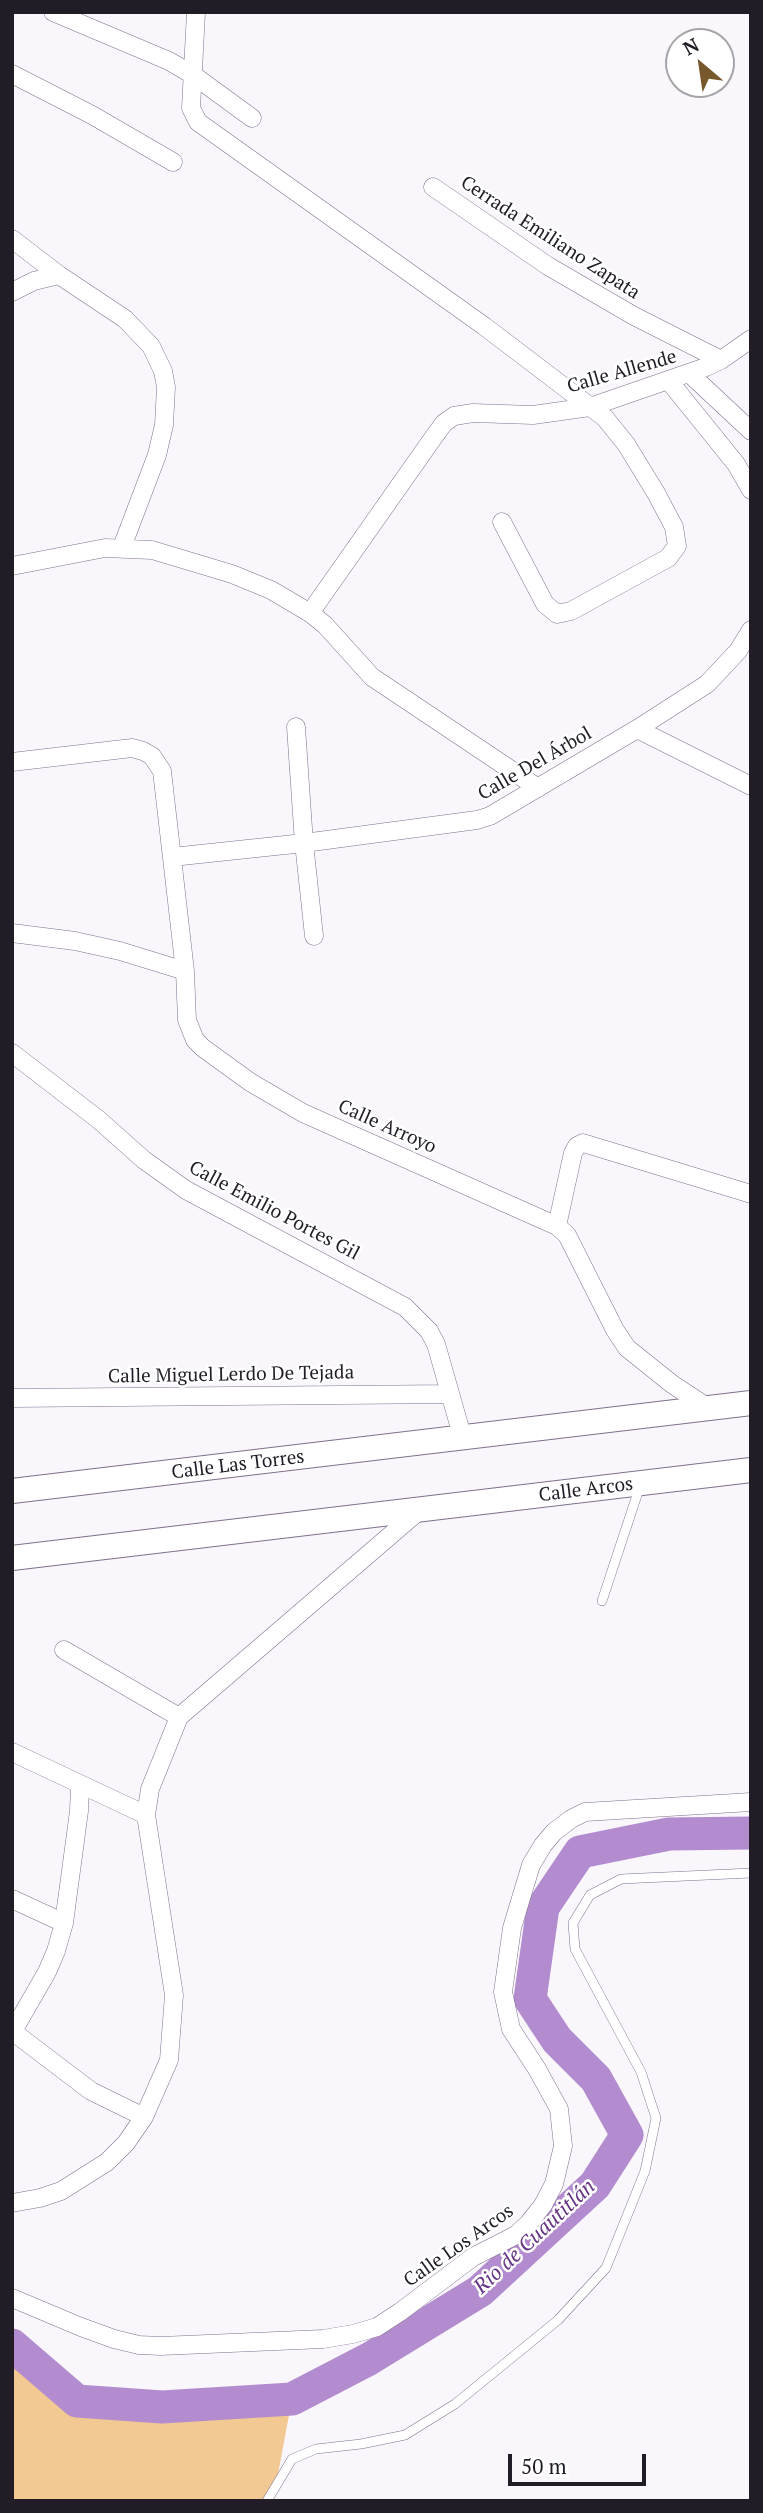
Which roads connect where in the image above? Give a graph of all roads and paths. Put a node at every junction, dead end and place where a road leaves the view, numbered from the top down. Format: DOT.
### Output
graph roads {
  1 [pos="53,12"];
  2 [pos="196,12"];
  3 [pos="12,74"];
  4 [pos="194,75"];
  5 [pos="252,118"];
  6 [pos="173,162"];
  7 [pos="433,187"];
  8 [pos="12,239"];
  9 [pos="59,275"];
  10 [pos="12,292"];
  11 [pos="751,339"];
  12 [pos="721,360"];
  13 [pos="690,374"];
  14 [pos="670,381"];
  15 [pos="590,407"];
  16 [pos="751,431"];
  17 [pos="751,490"];
  18 [pos="502,522"];
  19 [pos="121,547"];
  20 [pos="12,566"];
  21 [pos="310,613"];
  22 [pos="751,630"];
  23 [pos="296,727"];
  24 [pos="637,729"];
  25 [pos="12,762"];
  26 [pos="751,786"];
  27 [pos="538,788"];
  28 [pos="304,843"];
  29 [pos="172,857"];
  30 [pos="12,933"];
  31 [pos="314,936"];
  32 [pos="185,971"];
  33 [pos="12,1054"];
  34 [pos="751,1194"];
  35 [pos="557,1226"];
  36 [pos="450,1394"];
  37 [pos="12,1398"];
  38 [pos="751,1404"];
  39 [pos="710,1409"];
  40 [pos="463,1439"];
  41 [pos="751,1470"];
  42 [pos="641,1483"];
  43 [pos="12,1491"];
  44 [pos="422,1509"];
  45 [pos="12,1558"];
  46 [pos="602,1601"];
  47 [pos="64,1650"];
  48 [pos="179,1717"];
  49 [pos="12,1752"];
  50 [pos="80,1785"];
  51 [pos="751,1802"];
  52 [pos="146,1815"];
  53 [pos="751,1873"];
  54 [pos="12,1899"];
  55 [pos="64,1923"];
  56 [pos="12,2031"];
  57 [pos="144,2117"];
  58 [pos="12,2203"];
  59 [pos="12,2298"];
  60 [pos="267,2501"];
  1 -- 4 [label="street"];
  2 -- 4 [label="street"];
  3 -- 6 [label="street"];
  4 -- 5 [label="street"];
  4 -- 15 [label="street"];
  7 -- 12 [label="street, Cerrada Emiliano Zapata"];
  8 -- 9 [label="street"];
  9 -- 10 [label="street"];
  9 -- 19 [label="street"];
  11 -- 12 [label="street, Calle Allende"];
  12 -- 13 [label="street, Calle Allende"];
  13 -- 14 [label="street, Calle Allende"];
  13 -- 16 [label="street"];
  14 -- 15 [label="street, Calle Allende"];
  14 -- 17 [label="street"];
  15 -- 18 [label="street"];
  15 -- 21 [label="street, Calle Allende"];
  19 -- 20 [label="street"];
  19 -- 21 [label="street"];
  21 -- 27 [label="street"];
  22 -- 24 [label="street, Calle Del Árbol"];
  23 -- 28 [label="street"];
  24 -- 26 [label="street"];
  24 -- 27 [label="street, Calle Del Árbol"];
  25 -- 29 [label="street, Calle Arroyo"];
  27 -- 28 [label="street, Calle Del Árbol"];
  28 -- 29 [label="street, Calle Del Árbol"];
  28 -- 31 [label="street"];
  29 -- 32 [label="street, Calle Arroyo"];
  30 -- 32 [label="street"];
  32 -- 35 [label="street, Calle Arroyo"];
  33 -- 36 [label="street, Calle Emilio Portes Gil"];
  34 -- 35 [label="street"];
  35 -- 39 [label="street"];
  36 -- 37 [label="street, Calle Miguel Lerdo De Tejada"];
  36 -- 40 [label="street, Calle Emilio Portes Gil"];
  38 -- 39 [label="main road"];
  39 -- 40 [label="main road"];
  40 -- 43 [label="main road, Calle Las Torres"];
  41 -- 42 [label="main road, Calle Arcos"];
  42 -- 44 [label="main road, Calle Arcos"];
  42 -- 46 [label="lane"];
  44 -- 45 [label="main road"];
  44 -- 48 [label="street"];
  47 -- 48 [label="street"];
  48 -- 52 [label="street"];
  49 -- 50 [label="street"];
  50 -- 52 [label="street"];
  50 -- 55 [label="street"];
  51 -- 59 [label="street, Calle Los Arcos"];
  52 -- 57 [label="street"];
  53 -- 60 [label="lane"];
  54 -- 55 [label="street"];
  55 -- 56 [label="street"];
  56 -- 57 [label="street"];
  57 -- 58 [label="street"];
}
